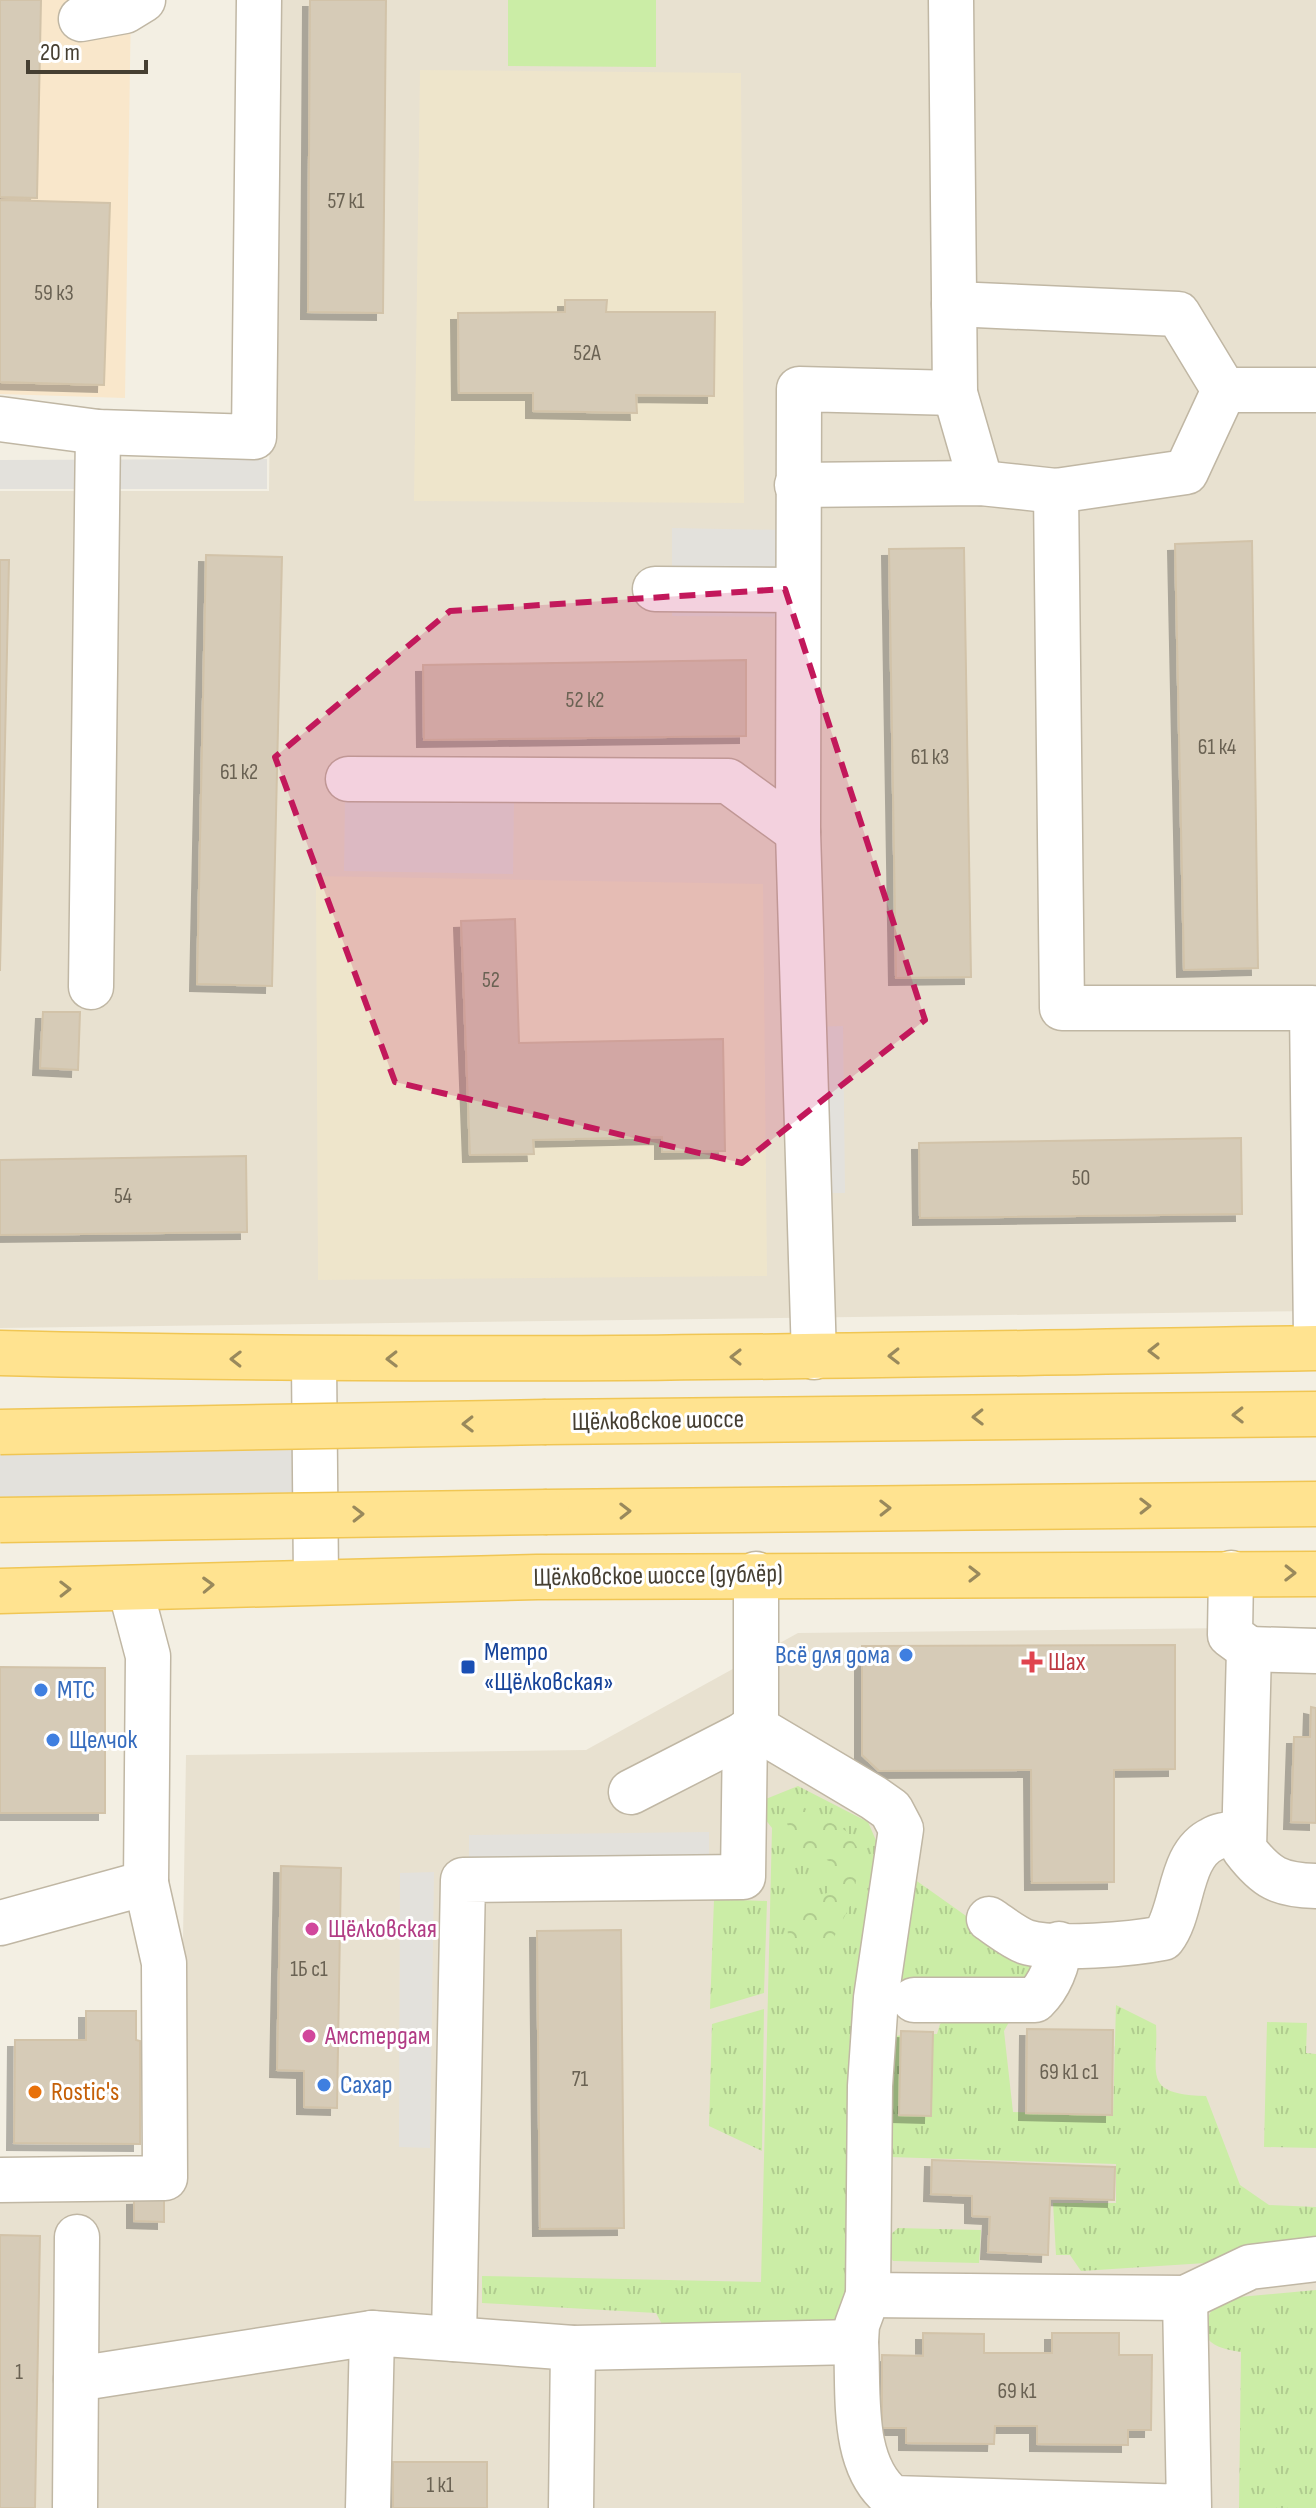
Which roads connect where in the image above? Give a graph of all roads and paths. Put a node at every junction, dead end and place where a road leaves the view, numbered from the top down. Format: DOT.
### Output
graph roads {
  1 [pos="143,0"];
  2 [pos="259,0"];
  3 [pos="951,0"];
  4 [pos="81,19"];
  5 [pos="954,304"];
  6 [pos="1224,390"];
  7 [pos="1316,390"];
  8 [pos="955,393"];
  9 [pos="0,419"];
  10 [pos="98,432"];
  11 [pos="981,483"];
  12 [pos="797,485"];
  13 [pos="1056,491"];
  14 [pos="655,589"];
  15 [pos="796,590"];
  16 [pos="348,779"];
  17 [pos="798,832"];
  18 [pos="91,987"];
  19 [pos="1314,1008"];
  20 [pos="1315,1157"];
  21 [pos="1316,1338"];
  22 [pos="1316,1348"];
  23 [pos="0,1353"];
  24 [pos="814,1357"];
  25 [pos="314,1361"];
  26 [pos="1316,1414"];
  27 [pos="0,1432"];
  28 [pos="315,1447"];
  29 [pos="0,1452"];
  30 [pos="315,1502"];
  31 [pos="1316,1504"];
  32 [pos="0,1506"];
  33 [pos="0,1520"];
  34 [pos="1231,1573"];
  35 [pos="756,1574"];
  36 [pos="1316,1574"];
  37 [pos="316,1581"];
  38 [pos="130,1588"];
  39 [pos="0,1591"];
  40 [pos="1249,1649"];
  41 [pos="1316,1651"];
  42 [pos="751,1731"];
  43 [pos="631,1792"];
  44 [pos="1244,1832"];
  45 [pos="146,1883"];
  46 [pos="1316,1886"];
  47 [pos="989,1919"];
  48 [pos="0,1923"];
  49 [pos="1059,1944"];
  50 [pos="914,2000"];
  51 [pos="0,2180"];
  52 [pos="77,2237"];
  53 [pos="1316,2259"];
  54 [pos="868,2295"];
  55 [pos="1185,2298"];
  56 [pos="372,2333"];
  57 [pos="454,2339"];
  58 [pos="856,2342"];
  59 [pos="573,2348"];
  60 [pos="76,2379"];
  61 [pos="75,2508"];
  62 [pos="368,2508"];
  63 [pos="571,2508"];
  1 -- 4 [label="lane"];
  2 -- 10 [label="lane"];
  3 -- 5 [label="lane"];
  5 -- 6 [label="lane"];
  5 -- 8 [label="lane"];
  6 -- 7 [label="lane"];
  6 -- 13 [label="lane"];
  8 -- 11 [label="lane"];
  8 -- 12 [label="lane"];
  9 -- 10 [label="lane"];
  10 -- 18 [label="lane"];
  11 -- 12 [label="lane"];
  11 -- 13 [label="lane"];
  12 -- 15 [label="lane"];
  13 -- 19 [label="lane"];
  14 -- 15 [label="lane"];
  15 -- 17 [label="lane"];
  16 -- 17 [label="lane"];
  17 -- 24 [label="lane"];
  19 -- 20 [label="lane"];
  20 -- 21 [label="lane"];
  22 -- 24 [label="main road, one-way"];
  25 -- 23 [label="main road, one-way"];
  24 -- 25 [label="main road, one-way"];
  25 -- 28 [label="lane"];
  26 -- 27 [label="main road, Щёлковское шоссе, one-way, bridge"];
  28 -- 29 [label="lane"];
  28 -- 30 [label="lane"];
  30 -- 32 [label="lane"];
  30 -- 37 [label="lane"];
  33 -- 31 [label="main road, one-way, bridge"];
  35 -- 34 [label="main road, Щёлковское шоссе (дублёр), one-way"];
  34 -- 36 [label="main road, Щёлковское шоссе (дублёр), one-way"];
  34 -- 40 [label="lane"];
  35 -- 37 [label="main road, Щёлковское шоссе (дублёр)"];
  35 -- 42 [label="lane"];
  38 -- 37 [label="main road, Щёлковское шоссе (дублёр), one-way"];
  39 -- 38 [label="main road, Щёлковское шоссе (дублёр), one-way"];
  38 -- 45 [label="lane"];
  40 -- 41 [label="lane"];
  40 -- 44 [label="lane"];
  42 -- 43 [label="lane"];
  42 -- 54 [label="lane"];
  42 -- 57 [label="lane"];
  44 -- 46 [label="lane"];
  44 -- 49 [label="lane"];
  45 -- 48 [label="lane"];
  45 -- 51 [label="lane"];
  47 -- 49 [label="lane"];
  49 -- 50 [label="lane"];
  52 -- 60 [label="lane"];
  53 -- 55 [label="lane"];
  54 -- 55 [label="lane"];
  54 -- 58 [label="lane"];
  55 -- 58 [label="lane"];
  56 -- 57 [label="lane"];
  56 -- 60 [label="lane"];
  56 -- 62 [label="lane"];
  57 -- 59 [label="lane"];
  58 -- 59 [label="lane"];
  59 -- 63 [label="lane"];
  60 -- 61 [label="lane"];
}
